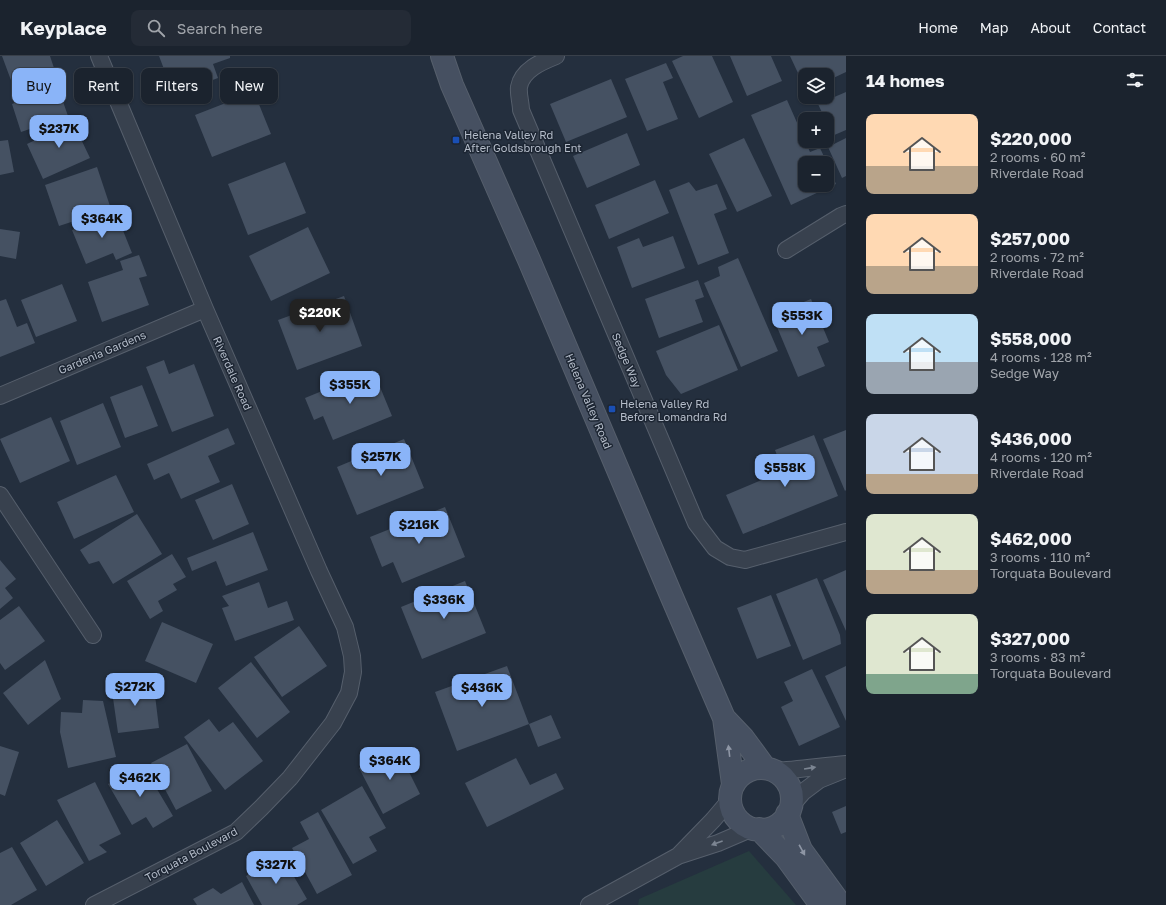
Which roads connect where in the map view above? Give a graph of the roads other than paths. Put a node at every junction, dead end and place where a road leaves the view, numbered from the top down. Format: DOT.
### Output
graph roads {
  1 [pos="99,56"];
  2 [pos="435,56"];
  3 [pos="442,56"];
  4 [pos="556,56"];
  5 [pos="452,85"];
  6 [pos="846,214"];
  7 [pos="786,250"];
  8 [pos="205,309"];
  9 [pos="0,396"];
  10 [pos="0,495"];
  11 [pos="846,532"];
  12 [pos="92,635"];
  13 [pos="349,693"];
  14 [pos="724,718"];
  15 [pos="846,764"];
  16 [pos="770,769"];
  17 [pos="846,769"];
  18 [pos="731,792"];
  19 [pos="789,810"];
  20 [pos="756,829"];
  21 [pos="678,856"];
  22 [pos="611,900"];
  23 [pos="94,905"];
  24 [pos="589,905"];
  25 [pos="821,905"];
  26 [pos="842,905"];
  1 -- 8 [label="street, Riverdale Road"];
  2 -- 5 [label="street, Helena Valley Road"];
  3 -- 5 [label="street, Helena Valley Road"];
  4 -- 11 [label="street, Sedge Way"];
  5 -- 14 [label="street, Helena Valley Road"];
  6 -- 7 [label="street"];
  8 -- 9 [label="street, Gardenia Gardens"];
  8 -- 13 [label="street, Riverdale Road"];
  10 -- 12 [label="street"];
  13 -- 23 [label="street, Torquata Boulevard"];
  14 -- 16 [label="street, Helena Valley Road"];
  18 -- 14 [label="street, Helena Valley Road, one-way"];
  16 -- 15 [label="street, one-way"];
  16 -- 18 [label="street"];
  16 -- 19 [label="street"];
  17 -- 19 [label="street"];
  18 -- 20 [label="street"];
  18 -- 21 [label="street"];
  19 -- 20 [label="street"];
  19 -- 26 [label="street, one-way"];
  20 -- 21 [label="street, one-way"];
  20 -- 25 [label="street"];
  21 -- 22 [label="street"];
  22 -- 24 [label="street"];
}
